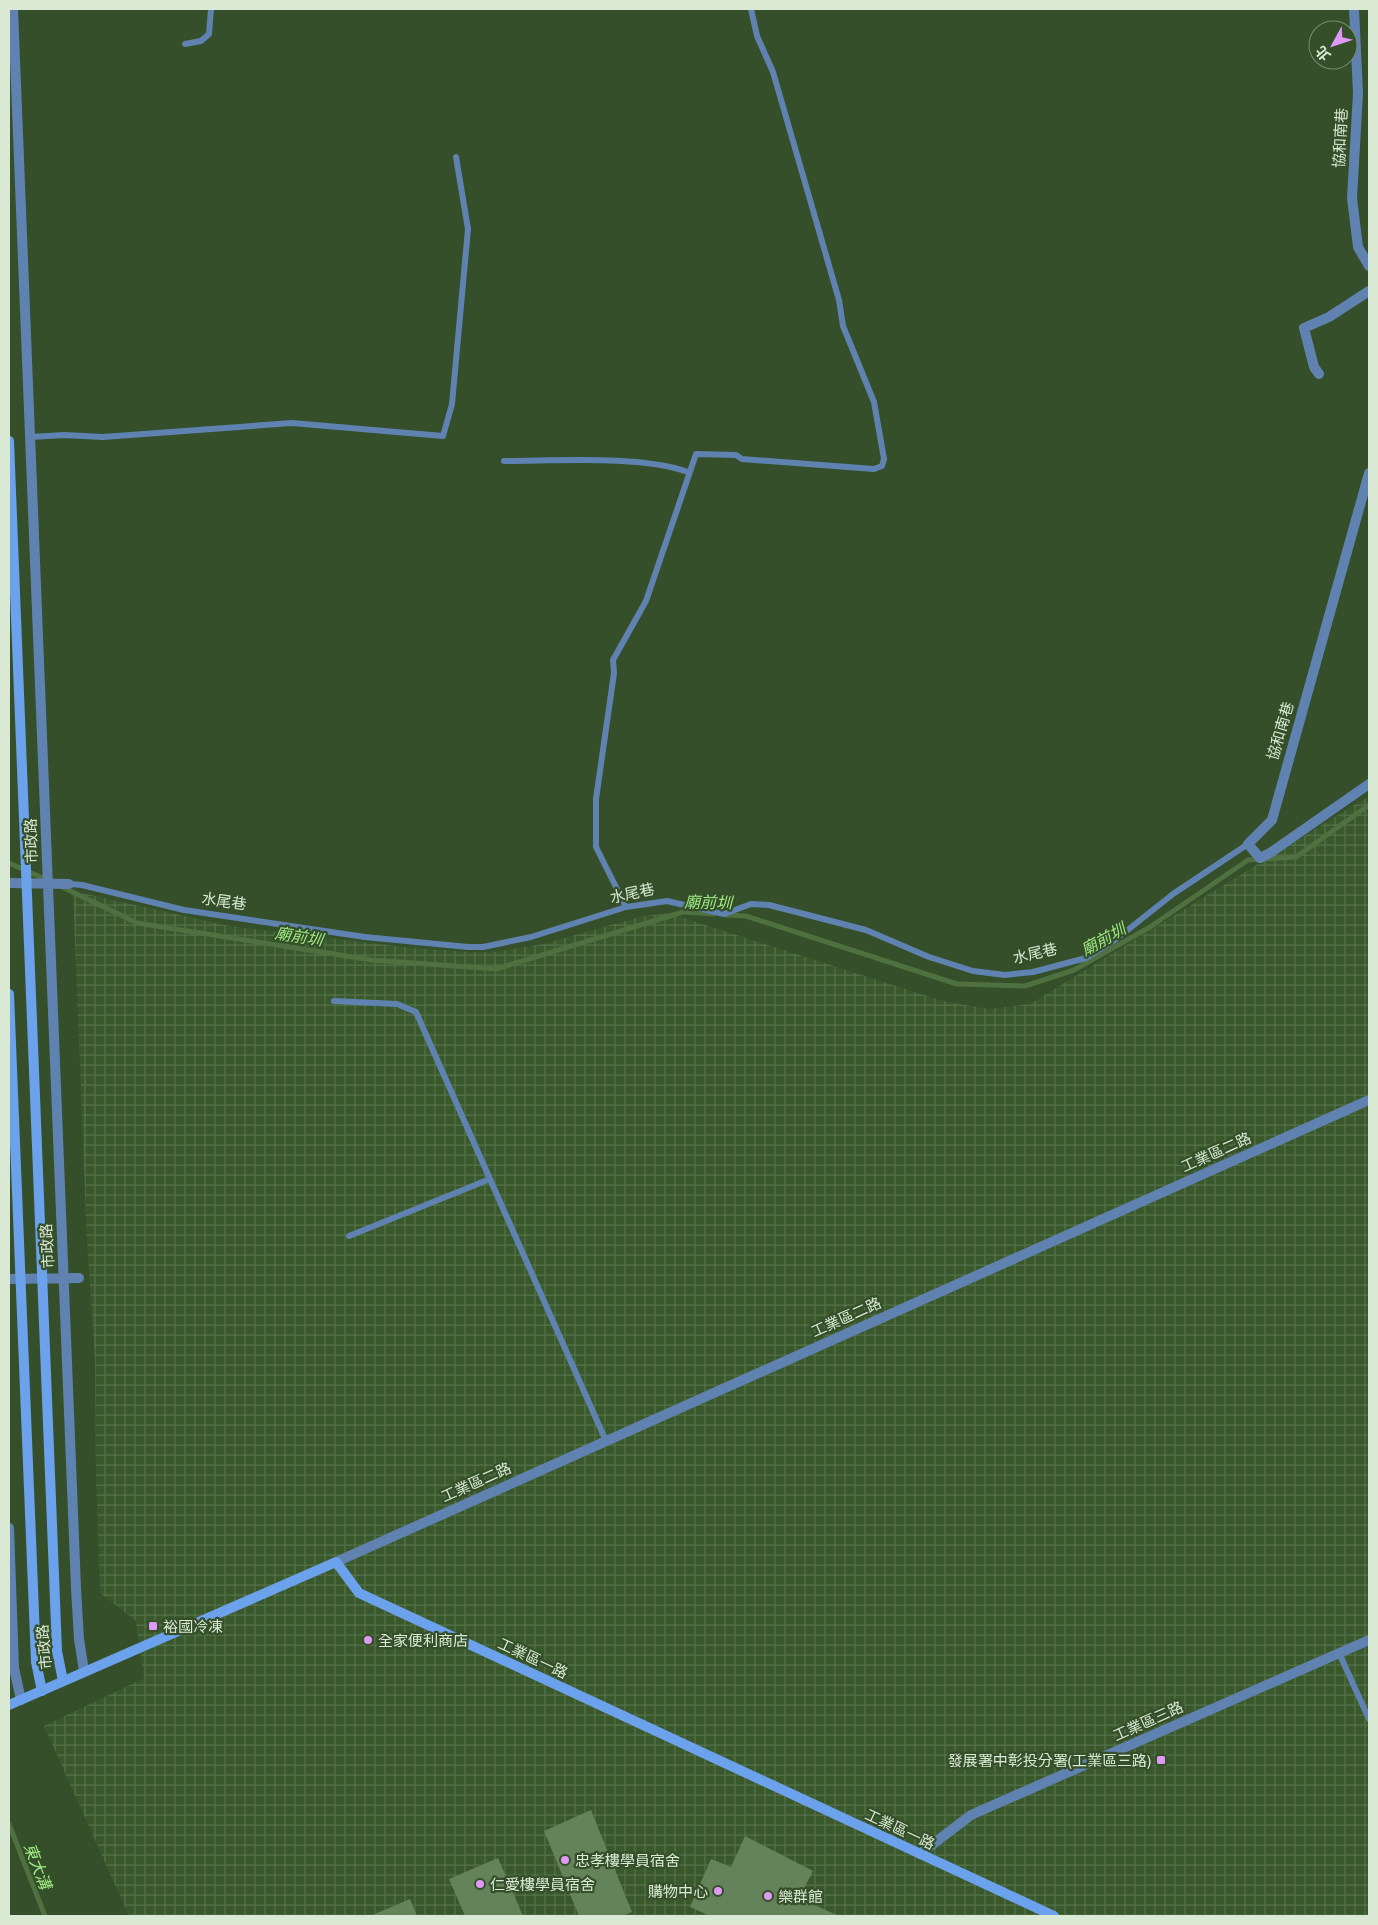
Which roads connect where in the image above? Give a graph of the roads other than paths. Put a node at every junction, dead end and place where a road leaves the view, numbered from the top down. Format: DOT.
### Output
graph roads {
  1 [pos="13,9"];
  2 [pos="211,9"];
  3 [pos="750,9"];
  4 [pos="1354,9"];
  5 [pos="185,44"];
  6 [pos="456,157"];
  7 [pos="1369,266"];
  8 [pos="1369,291"];
  9 [pos="1319,374"];
  10 [pos="30,437"];
  11 [pos="9,441"];
  12 [pos="504,461"];
  13 [pos="688,472"];
  14 [pos="1369,473"];
  15 [pos="1369,784"];
  16 [pos="1248,844"];
  17 [pos="9,883"];
  18 [pos="26,883"];
  19 [pos="48,884"];
  20 [pos="69,884"];
  21 [pos="626,907"];
  22 [pos="9,994"];
  23 [pos="334,1000"];
  24 [pos="1369,1100"];
  25 [pos="490,1179"];
  26 [pos="349,1236"];
  27 [pos="64,1278"];
  28 [pos="79,1278"];
  29 [pos="21,1279"];
  30 [pos="43,1279"];
  31 [pos="9,1280"];
  32 [pos="606,1441"];
  33 [pos="9,1528"];
  34 [pos="336,1562"];
  35 [pos="1369,1640"];
  36 [pos="1339,1653"];
  37 [pos="84,1671"];
  38 [pos="62,1681"];
  39 [pos="42,1691"];
  40 [pos="21,1700"];
  41 [pos="9,1705"];
  42 [pos="1369,1719"];
  43 [pos="920,1854"];
  44 [pos="1054,1916"];
  1 -- 10 [label="street, 市政路"];
  2 -- 5 [label="lane"];
  3 -- 13 [label="lane"];
  4 -- 7 [label="street, 協和南巷"];
  6 -- 10 [label="lane"];
  8 -- 9 [label="street"];
  10 -- 19 [label="street, 市政路"];
  11 -- 18 [label="street, 市政路"];
  12 -- 13 [label="lane"];
  13 -- 21 [label="lane"];
  14 -- 16 [label="street, 協和南巷"];
  15 -- 16 [label="street"];
  16 -- 21 [label="lane, 水尾巷"];
  17 -- 18 [label="street, 水尾巷"];
  18 -- 19 [label="street, 水尾巷"];
  18 -- 30 [label="street, 市政路"];
  19 -- 20 [label="street, 水尾巷"];
  19 -- 27 [label="street, 市政路"];
  20 -- 21 [label="lane, 水尾巷"];
  22 -- 29 [label="street, 市政路"];
  23 -- 25 [label="lane"];
  24 -- 32 [label="street, 工業區二路"];
  25 -- 26 [label="lane"];
  25 -- 32 [label="lane"];
  27 -- 28 [label="street"];
  27 -- 30 [label="street"];
  27 -- 37 [label="street, 市政路"];
  29 -- 30 [label="street"];
  29 -- 31 [label="street"];
  29 -- 39 [label="street, 市政路"];
  30 -- 38 [label="street, 市政路"];
  32 -- 34 [label="street, 工業區二路"];
  33 -- 40 [label="street, 市政路"];
  34 -- 37 [label="street"];
  34 -- 43 [label="street, 工業區一路"];
  35 -- 36 [label="street, 工業區三路"];
  36 -- 42 [label="lane"];
  36 -- 43 [label="street, 工業區三路"];
  37 -- 38 [label="street"];
  38 -- 39 [label="street"];
  39 -- 40 [label="street"];
  40 -- 41 [label="street"];
  43 -- 44 [label="street, 工業區一路"];
}
